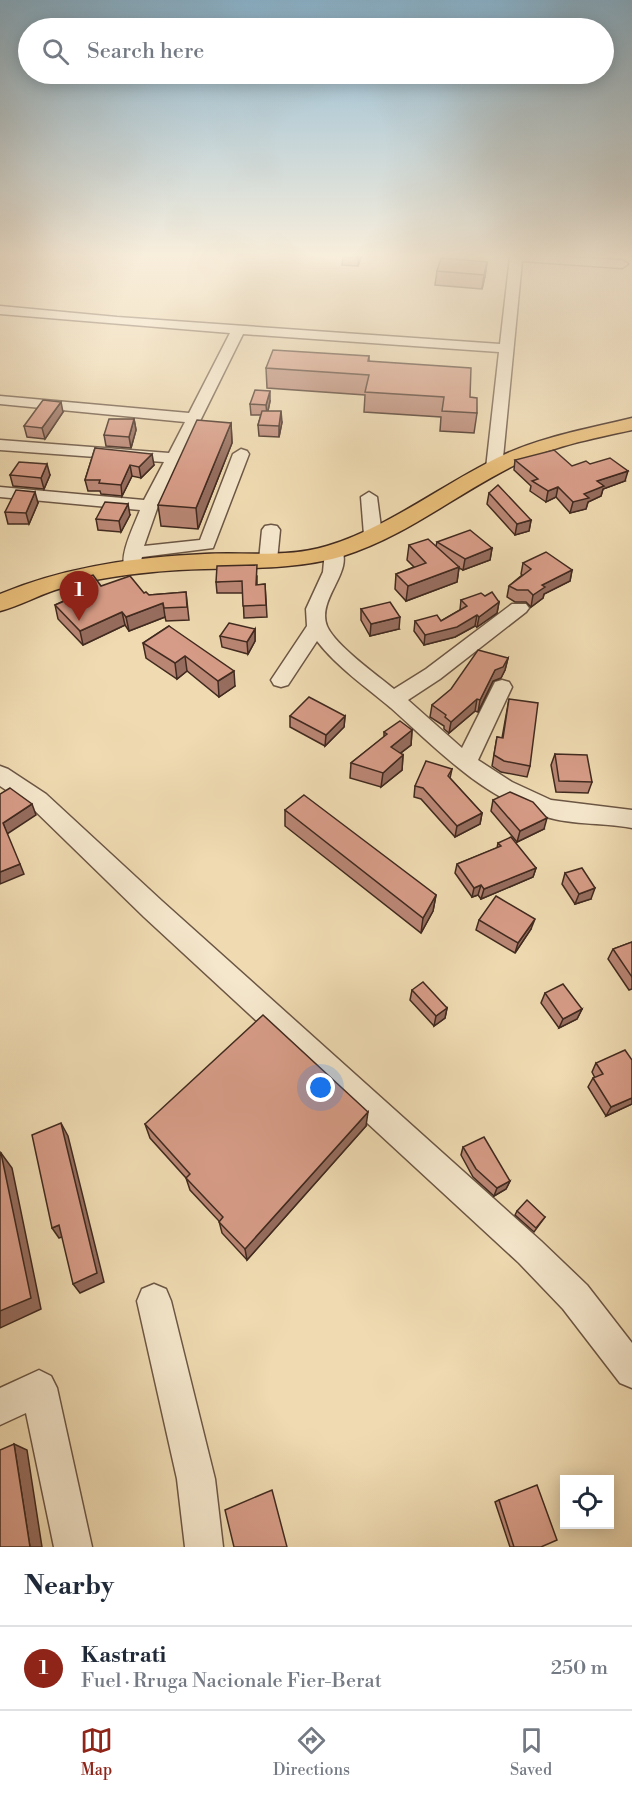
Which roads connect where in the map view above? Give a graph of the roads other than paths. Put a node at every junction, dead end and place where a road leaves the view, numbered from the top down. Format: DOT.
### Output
graph roads {
  1 [pos="238,329"];
  2 [pos="255,329"];
  3 [pos="507,329"];
  4 [pos="505,348"];
  5 [pos="0,400"];
  6 [pos="194,417"];
  7 [pos="632,424"];
  8 [pos="0,445"];
  9 [pos="241,454"];
  10 [pos="173,458"];
  11 [pos="494,468"];
  12 [pos="0,492"];
  13 [pos="369,497"];
  14 [pos="150,506"];
  15 [pos="271,530"];
  16 [pos="373,535"];
  17 [pos="334,551"];
  18 [pos="133,560"];
  19 [pos="268,560"];
  20 [pos="0,603"];
  21 [pos="519,608"];
  22 [pos="316,627"];
  23 [pos="281,680"];
  24 [pos="502,687"];
  25 [pos="393,699"];
  26 [pos="466,763"];
  27 [pos="0,775"];
  28 [pos="625,813"];
  29 [pos="154,1300"];
  30 [pos="632,1371"];
  31 [pos="0,1407"];
  32 [pos="73,1546"];
  33 [pos="204,1547"];
  1 -- 6 [label="street"];
  2 -- 4 [label="street"];
  3 -- 4 [label="street"];
  4 -- 11 [label="street"];
  5 -- 6 [label="street"];
  6 -- 10 [label="street"];
  7 -- 11 [label="main road"];
  8 -- 10 [label="street"];
  9 -- 18 [label="street"];
  10 -- 14 [label="street"];
  11 -- 16 [label="main road"];
  12 -- 14 [label="street"];
  13 -- 16 [label="street"];
  14 -- 18 [label="street"];
  15 -- 19 [label="street"];
  16 -- 17 [label="main road"];
  17 -- 19 [label="main road"];
  17 -- 22 [label="street"];
  18 -- 19 [label="main road"];
  18 -- 20 [label="main road"];
  21 -- 25 [label="street"];
  22 -- 23 [label="street"];
  22 -- 25 [label="street"];
  24 -- 26 [label="street"];
  25 -- 26 [label="street"];
  26 -- 28 [label="street"];
  27 -- 30 [label="street"];
  29 -- 33 [label="street"];
  31 -- 32 [label="street"];
}
